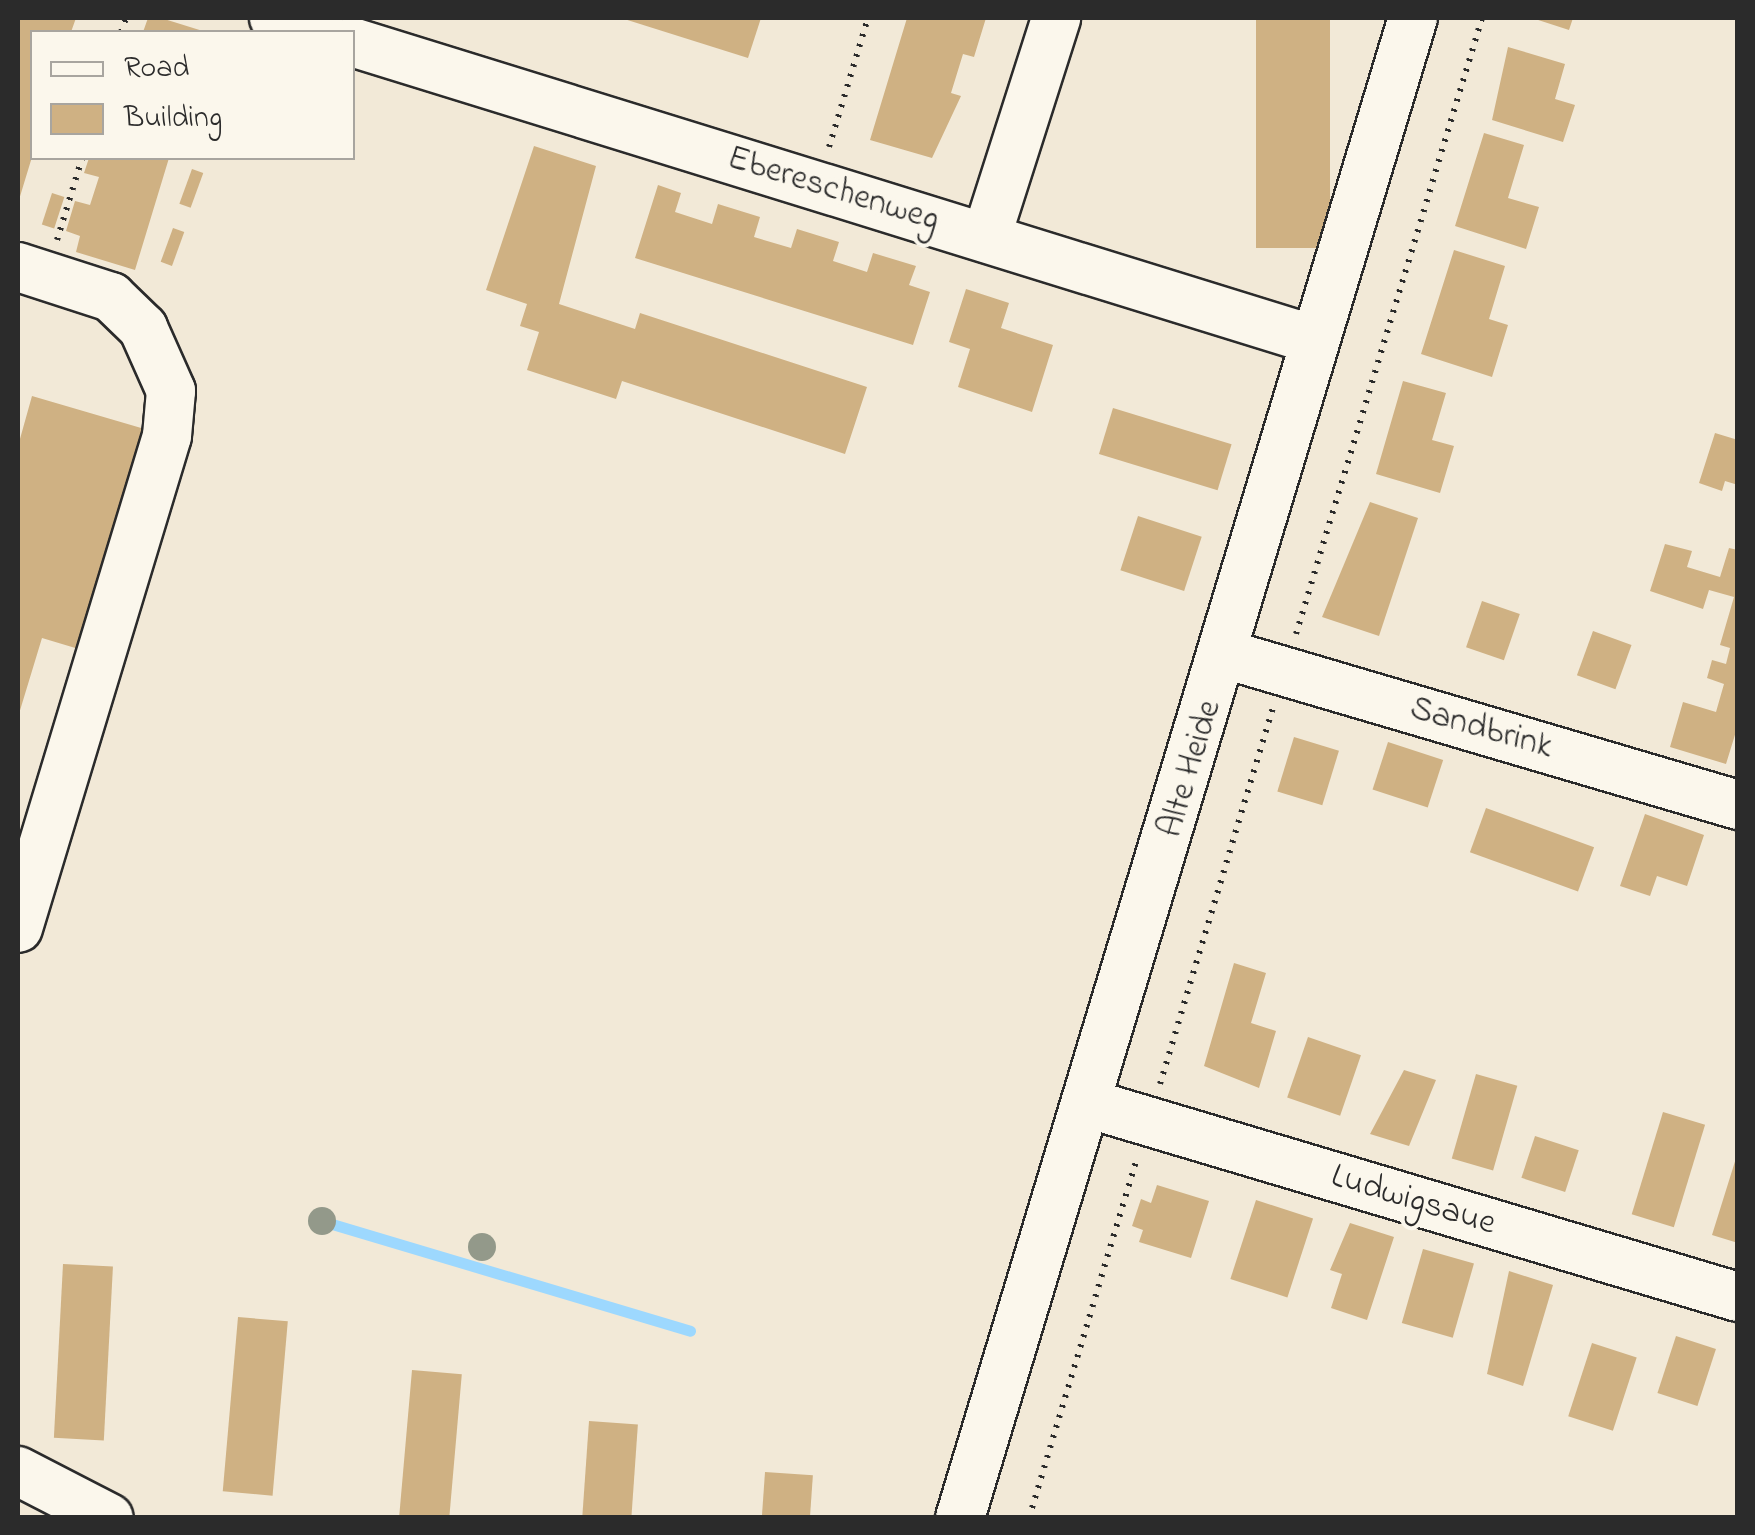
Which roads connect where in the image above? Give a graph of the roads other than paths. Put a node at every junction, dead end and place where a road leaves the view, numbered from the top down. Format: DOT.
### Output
graph roads {
  1 [pos="274,18"];
  2 [pos="1056,18"];
  3 [pos="1413,18"];
  4 [pos="315,30"];
  5 [pos="355,43"];
  6 [pos="986,238"];
  7 [pos="36,256"];
  8 [pos="1314,340"];
  9 [pos="1225,654"];
  10 [pos="1738,805"];
  11 [pos="18,928"];
  12 [pos="1090,1104"];
  13 [pos="1738,1298"];
  14 [pos="18,1471"];
  15 [pos="109,1518"];
  16 [pos="960,1518"];
  1 -- 4 [label="street"];
  2 -- 6 [label="street"];
  3 -- 8 [label="street, Alte Heide"];
  5 -- 6 [label="street, Ebereschenweg"];
  6 -- 8 [label="street, Ebereschenweg"];
  7 -- 11 [label="street"];
  8 -- 9 [label="street, Alte Heide"];
  9 -- 10 [label="street, Sandbrink"];
  9 -- 12 [label="street, Alte Heide"];
  12 -- 13 [label="street, Ludwigsaue"];
  12 -- 16 [label="street, Alte Heide"];
  14 -- 15 [label="street"];
}
